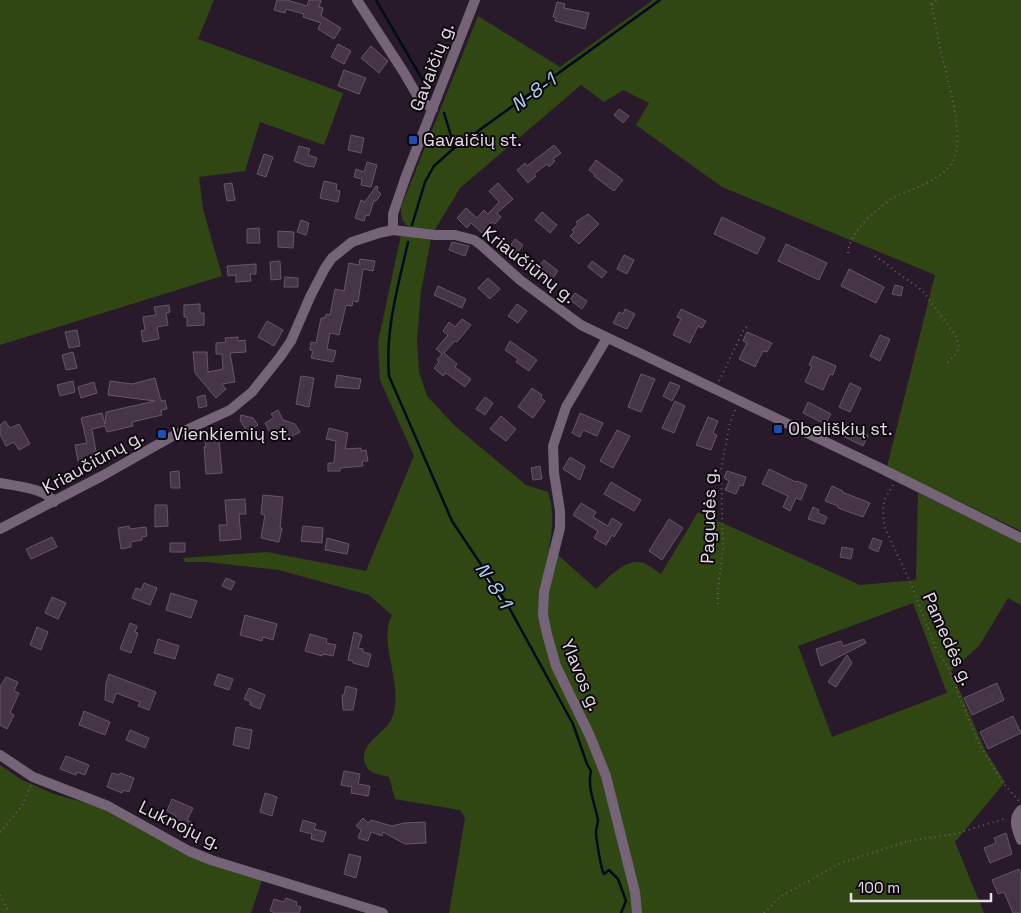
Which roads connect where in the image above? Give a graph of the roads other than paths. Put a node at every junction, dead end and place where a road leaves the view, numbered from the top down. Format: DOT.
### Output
graph roads {
  1 [pos="357,0"];
  2 [pos="475,0"];
  3 [pos="433,108"];
  4 [pos="393,230"];
  5 [pos="607,338"];
  6 [pos="0,483"];
  7 [pos="54,502"];
  8 [pos="0,529"];
  9 [pos="1021,538"];
  10 [pos="0,755"];
  11 [pos="1019,812"];
  12 [pos="1021,840"];
  13 [pos="383,913"];
  14 [pos="637,913"];
  1 -- 3 [label="street"];
  2 -- 3 [label="street, Gavaičių g."];
  3 -- 4 [label="street, Gavaičių g."];
  4 -- 5 [label="street, Kriaučiūnų g."];
  4 -- 7 [label="street, Kriaučiūnų g."];
  5 -- 9 [label="street, Kriaučiūnų g."];
  5 -- 14 [label="street, Ylavos g."];
  6 -- 7 [label="street"];
  7 -- 8 [label="street, Kriaučiūnų g."];
  10 -- 13 [label="street, Luknojų g."];
  11 -- 12 [label="street"];
}
